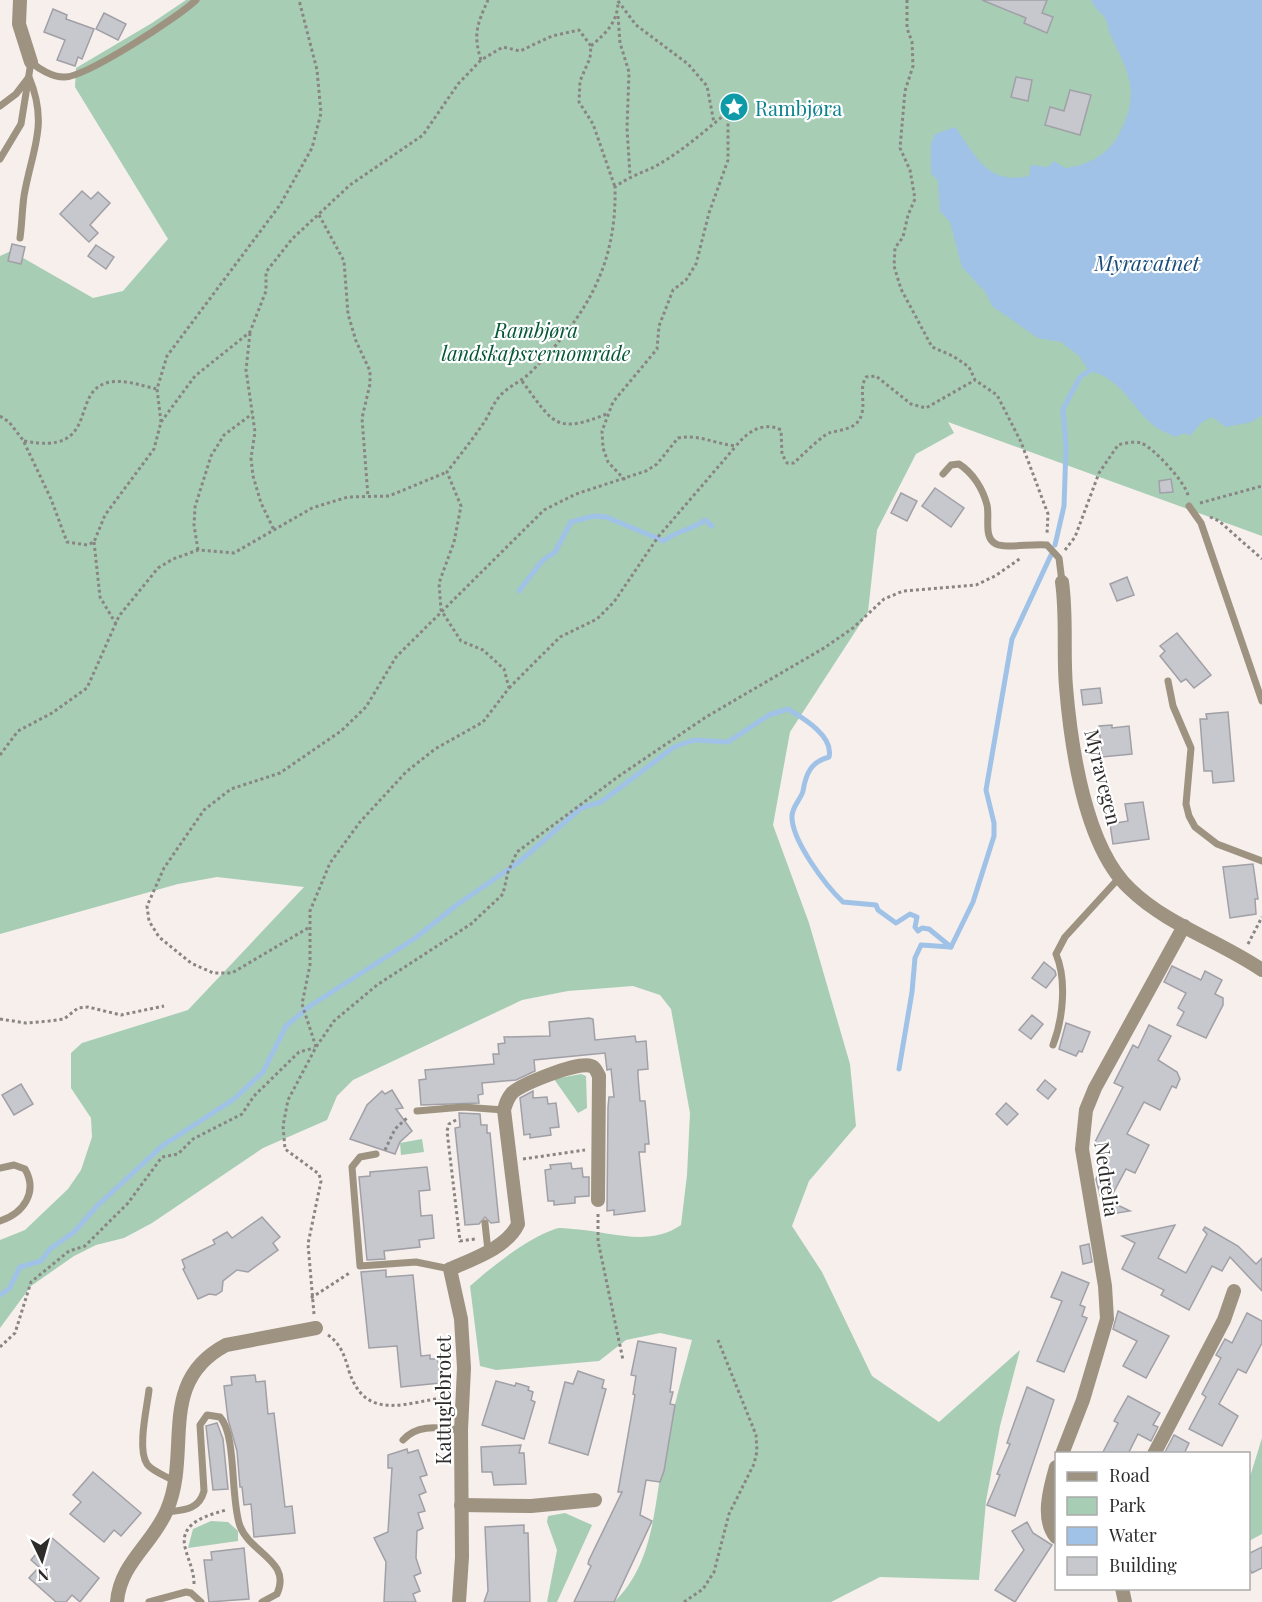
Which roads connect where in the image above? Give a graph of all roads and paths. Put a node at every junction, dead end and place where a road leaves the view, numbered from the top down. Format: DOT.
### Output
graph roads {
  1 [pos="20,0"];
  2 [pos="196,0"];
  3 [pos="299,0"];
  4 [pos="488,0"];
  5 [pos="618,0"];
  6 [pos="907,0"];
  7 [pos="618,16"];
  8 [pos="591,46"];
  9 [pos="481,60"];
  10 [pos="31,62"];
  11 [pos="29,77"];
  12 [pos="0,106"];
  13 [pos="734,107"];
  14 [pos="729,112"];
  15 [pos="714,123"];
  16 [pos="0,159"];
  17 [pos="630,176"];
  18 [pos="615,187"];
  19 [pos="318,215"];
  20 [pos="20,238"];
  21 [pos="250,332"];
  22 [pos="975,380"];
  23 [pos="522,381"];
  24 [pos="157,390"];
  25 [pos="609,413"];
  26 [pos="252,414"];
  27 [pos="0,416"];
  28 [pos="161,422"];
  29 [pos="23,440"];
  30 [pos="736,446"];
  31 [pos="447,472"];
  32 [pos="944,474"];
  33 [pos="625,480"];
  34 [pos="1262,486"];
  35 [pos="368,496"];
  36 [pos="1189,506"];
  37 [pos="274,530"];
  38 [pos="94,542"];
  39 [pos="1038,543"];
  40 [pos="1047,545"];
  41 [pos="198,550"];
  42 [pos="1059,558"];
  43 [pos="1262,559"];
  44 [pos="1062,582"];
  45 [pos="441,610"];
  46 [pos="116,624"];
  47 [pos="1168,681"];
  48 [pos="509,688"];
  49 [pos="1262,700"];
  50 [pos="0,755"];
  51 [pos="1262,861"];
  52 [pos="1119,878"];
  53 [pos="1262,917"];
  54 [pos="1184,926"];
  55 [pos="308,928"];
  56 [pos="1240,955"];
  57 [pos="1262,970"];
  58 [pos="164,1006"];
  59 [pos="0,1020"];
  60 [pos="1053,1046"];
  61 [pos="316,1047"];
  62 [pos="469,1107"];
  63 [pos="504,1110"];
  64 [pos="417,1111"];
  65 [pos="408,1117"];
  66 [pos="598,1148"];
  67 [pos="376,1154"];
  68 [pos="512,1161"];
  69 [pos="0,1168"];
  70 [pos="598,1200"];
  71 [pos="0,1221"];
  72 [pos="485,1223"];
  73 [pos="476,1239"];
  74 [pos="488,1251"];
  75 [pos="360,1266"];
  76 [pos="450,1269"];
  77 [pos="1234,1291"];
  78 [pos="311,1299"];
  79 [pos="316,1328"];
  80 [pos="718,1340"];
  81 [pos="0,1347"];
  82 [pos="623,1360"];
  83 [pos="149,1390"];
  84 [pos="463,1396"];
  85 [pos="461,1430"];
  86 [pos="404,1440"];
  87 [pos="1063,1452"];
  88 [pos="1155,1452"];
  89 [pos="1055,1472"];
  90 [pos="175,1481"];
  91 [pos="595,1500"];
  92 [pos="223,1501"];
  93 [pos="461,1505"];
  94 [pos="167,1512"];
  95 [pos="1055,1535"];
  96 [pos="191,1593"];
  97 [pos="117,1602"];
  98 [pos="149,1602"];
  99 [pos="201,1602"];
  100 [pos="262,1602"];
  101 [pos="459,1602"];
  102 [pos="684,1602"];
  1 -- 10 [label="street"];
  2 -- 10 [label="lane"];
  3 -- 24 [label="path"];
  4 -- 9 [label="path"];
  5 -- 7 [label="path"];
  5 -- 15 [label="path"];
  6 -- 22 [label="path"];
  7 -- 8 [label="path"];
  7 -- 17 [label="path"];
  8 -- 9 [label="path"];
  8 -- 18 [label="path"];
  9 -- 19 [label="path"];
  10 -- 11 [label="lane"];
  11 -- 12 [label="lane"];
  11 -- 16 [label="lane"];
  11 -- 20 [label="lane"];
  13 -- 14 [label="path"];
  14 -- 15 [label="path"];
  14 -- 25 [label="path"];
  15 -- 17 [label="path"];
  17 -- 18 [label="path"];
  18 -- 23 [label="path"];
  19 -- 21 [label="path"];
  19 -- 35 [label="path"];
  21 -- 26 [label="path"];
  21 -- 28 [label="path"];
  22 -- 30 [label="path"];
  22 -- 40 [label="path"];
  23 -- 25 [label="path"];
  23 -- 31 [label="path"];
  24 -- 28 [label="path"];
  24 -- 29 [label="path"];
  25 -- 33 [label="path"];
  26 -- 37 [label="path"];
  26 -- 41 [label="path"];
  27 -- 29 [label="path"];
  28 -- 38 [label="path"];
  29 -- 38 [label="path"];
  30 -- 33 [label="path"];
  30 -- 48 [label="path"];
  31 -- 35 [label="path"];
  31 -- 45 [label="path"];
  32 -- 39 [label="lane"];
  33 -- 45 [label="path"];
  34 -- 36 [label="path"];
  35 -- 37 [label="path"];
  36 -- 42 [label="path"];
  36 -- 43 [label="path"];
  36 -- 49 [label="lane"];
  37 -- 41 [label="path"];
  38 -- 46 [label="path"];
  39 -- 40 [label="lane"];
  39 -- 61 [label="path"];
  40 -- 42 [label="lane"];
  41 -- 46 [label="path"];
  42 -- 44 [label="lane"];
  44 -- 52 [label="street, Myravegen"];
  45 -- 48 [label="path"];
  45 -- 55 [label="path"];
  46 -- 50 [label="path"];
  47 -- 51 [label="lane"];
  48 -- 55 [label="path"];
  52 -- 54 [label="street, Myravegen"];
  52 -- 60 [label="lane"];
  53 -- 56 [label="path"];
  54 -- 56 [label="street, Myravegen"];
  54 -- 87 [label="street, Nedrelia"];
  55 -- 61 [label="path"];
  56 -- 57 [label="street, Myravegen"];
  58 -- 59 [label="path"];
  61 -- 78 [label="path"];
  61 -- 81 [label="path"];
  62 -- 63 [label="lane"];
  62 -- 64 [label="lane"];
  62 -- 73 [label="path"];
  63 -- 66 [label="street"];
  63 -- 68 [label="street"];
  65 -- 67 [label="path"];
  66 -- 68 [label="path"];
  66 -- 70 [label="street"];
  67 -- 75 [label="lane"];
  68 -- 74 [label="street"];
  69 -- 71 [label="lane"];
  70 -- 82 [label="path"];
  72 -- 74 [label="lane"];
  74 -- 76 [label="street"];
  75 -- 76 [label="lane"];
  75 -- 78 [label="path"];
  76 -- 84 [label="street, Kattuglebrotet"];
  77 -- 88 [label="street"];
  78 -- 79 [label="path"];
  79 -- 84 [label="path"];
  79 -- 90 [label="street"];
  80 -- 102 [label="path"];
  83 -- 90 [label="lane"];
  84 -- 85 [label="street, Kattuglebrotet"];
  85 -- 86 [label="lane"];
  85 -- 93 [label="street, Kattuglebrotet"];
  89 -- 95 [label="street"];
  90 -- 94 [label="street"];
  91 -- 93 [label="street"];
  92 -- 96 [label="path"];
  93 -- 101 [label="street, Kattuglebrotet"];
  94 -- 97 [label="street"];
  94 -- 100 [label="lane"];
  96 -- 98 [label="lane"];
  96 -- 99 [label="lane"];
}
